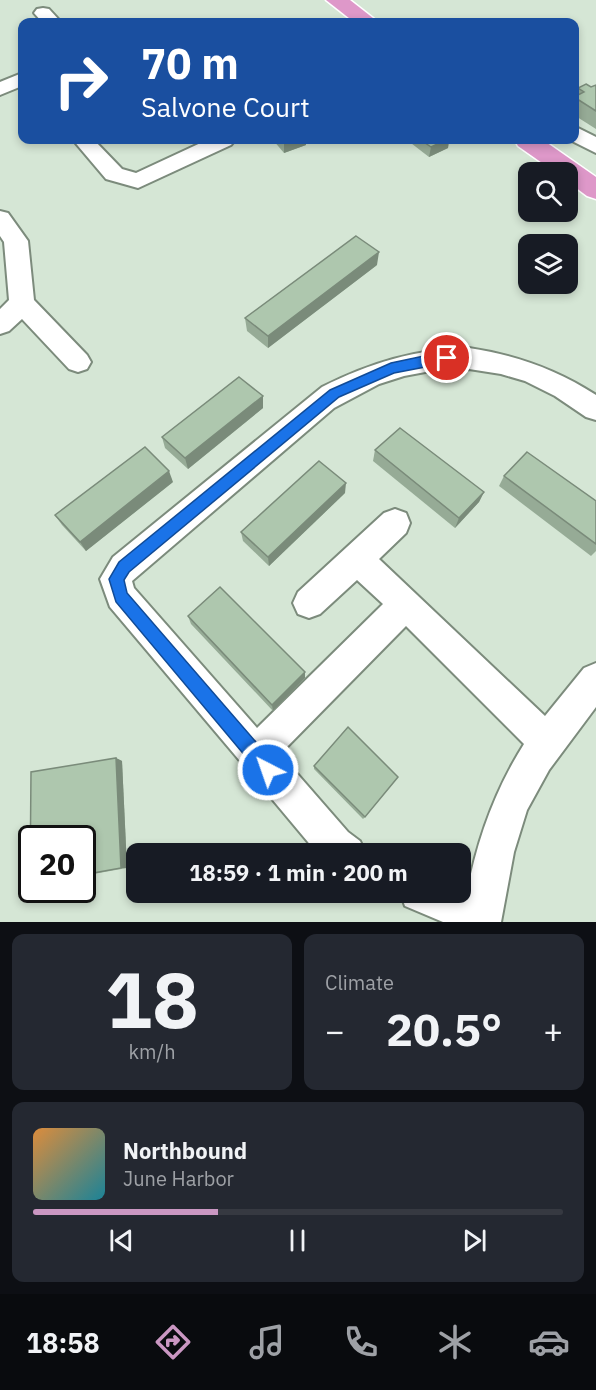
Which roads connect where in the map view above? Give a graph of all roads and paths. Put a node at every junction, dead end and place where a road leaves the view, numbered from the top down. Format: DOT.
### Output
graph roads {
  1 [pos="336,0"];
  2 [pos="361,18"];
  3 [pos="18,81"];
  4 [pos="0,89"];
  5 [pos="579,136"];
  6 [pos="87,144"];
  7 [pos="216,144"];
  8 [pos="533,144"];
  9 [pos="596,146"];
  10 [pos="596,190"];
  11 [pos="0,219"];
  12 [pos="22,303"];
  13 [pos="0,324"];
  14 [pos="78,362"];
  15 [pos="596,409"];
  16 [pos="395,523"];
  17 [pos="357,560"];
  18 [pos="309,603"];
  19 [pos="406,604"];
  20 [pos="596,680"];
  21 [pos="548,743"];
  22 [pos="255,755"];
  23 [pos="333,843"];
  24 [pos="443,903"];
  25 [pos="481,920"];
  1 -- 2 [label="highway"];
  3 -- 4 [label="street"];
  5 -- 9 [label="street"];
  6 -- 7 [label="street"];
  8 -- 10 [label="highway"];
  11 -- 12 [label="street"];
  12 -- 13 [label="street"];
  12 -- 14 [label="street"];
  15 -- 22 [label="street"];
  16 -- 17 [label="street"];
  17 -- 18 [label="street"];
  17 -- 19 [label="street"];
  19 -- 21 [label="street"];
  19 -- 22 [label="street"];
  20 -- 21 [label="street"];
  21 -- 25 [label="street"];
  22 -- 23 [label="street"];
  24 -- 25 [label="street"];
}
